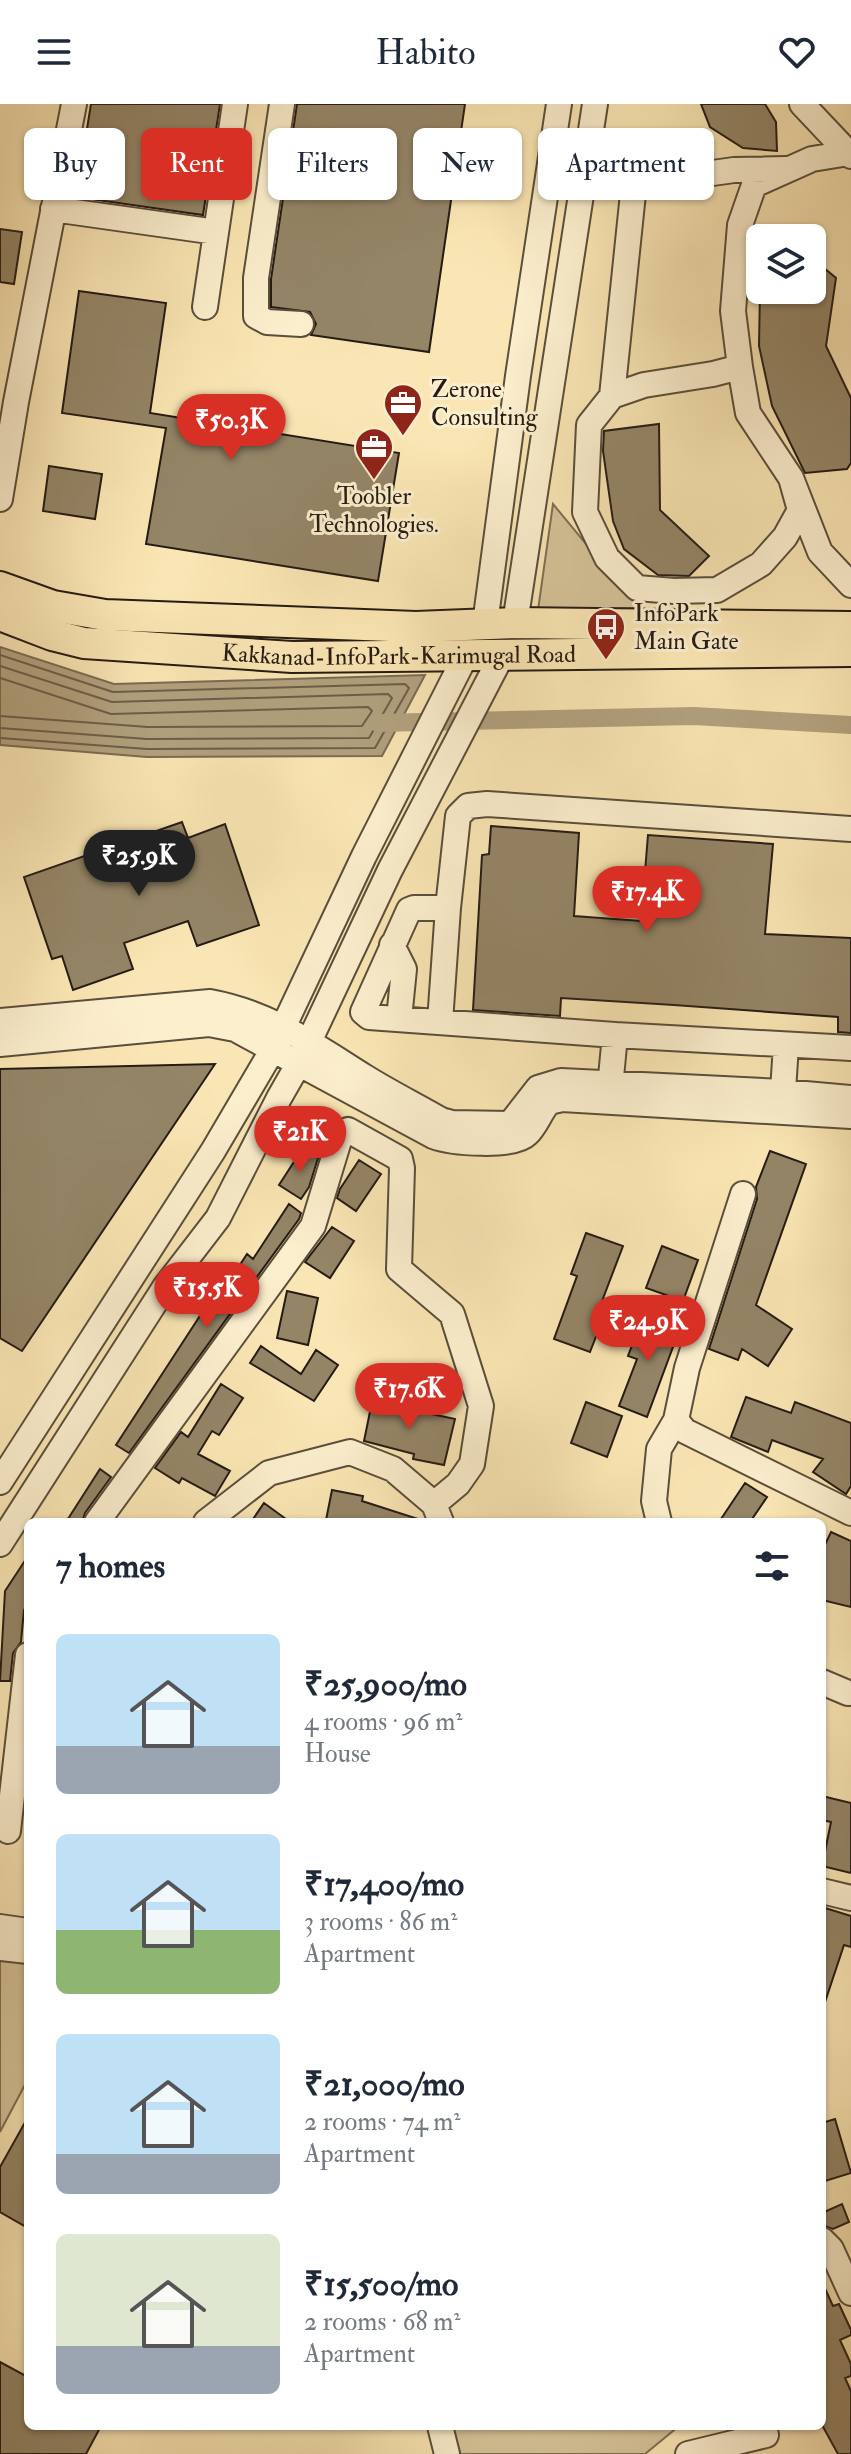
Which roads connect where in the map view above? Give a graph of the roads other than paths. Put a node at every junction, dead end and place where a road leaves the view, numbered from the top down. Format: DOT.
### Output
graph roads {
  1 [pos="74,104"];
  2 [pos="235,104"];
  3 [pos="282,104"];
  4 [pos="559,104"];
  5 [pos="595,104"];
  6 [pos="802,104"];
  7 [pos="850,154"];
  8 [pos="786,169"];
  9 [pos="53,209"];
  10 [pos="216,232"];
  11 [pos="205,307"];
  12 [pos="301,324"];
  13 [pos="740,367"];
  14 [pos="612,396"];
  15 [pos="791,478"];
  16 [pos="0,499"];
  17 [pos="851,585"];
  18 [pos="0,587"];
  19 [pos="0,615"];
  20 [pos="515,623"];
  21 [pos="485,624"];
  22 [pos="851,627"];
  23 [pos="851,651"];
  24 [pos="502,655"];
  25 [pos="460,668"];
  26 [pos="851,829"];
  27 [pos="448,908"];
  28 [pos="392,945"];
  29 [pos="399,1019"];
  30 [pos="0,1021"];
  31 [pos="440,1022"];
  32 [pos="615,1035"];
  33 [pos="279,1038"];
  34 [pos="0,1044"];
  35 [pos="786,1045"];
  36 [pos="851,1048"];
  37 [pos="305,1052"];
  38 [pos="609,1092"];
  39 [pos="851,1098"];
  40 [pos="782,1101"];
  41 [pos="851,1116"];
  42 [pos="743,1194"];
  43 [pos="676,1420"];
  44 [pos="0,1482"];
  45 [pos="437,1513"];
  46 [pos="851,1513"];
  47 [pos="100,1518"];
  48 [pos="213,1518"];
  49 [pos="658,1518"];
  50 [pos="0,1544"];
  51 [pos="826,1684"];
  52 [pos="24,1690"];
  53 [pos="850,1693"];
  54 [pos="8,1831"];
  55 [pos="826,1892"];
  56 [pos="851,1898"];
  57 [pos="0,1927"];
  58 [pos="24,1930"];
  59 [pos="0,1948"];
  60 [pos="24,1951"];
  61 [pos="826,2244"];
  62 [pos="851,2293"];
  63 [pos="441,2430"];
  64 [pos="765,2430"];
  65 [pos="447,2454"];
  66 [pos="688,2454"];
  1 -- 9 [label="street"];
  2 -- 10 [label="street"];
  3 -- 12 [label="street"];
  4 -- 21 [label="street"];
  5 -- 20 [label="street"];
  6 -- 7 [label="street"];
  7 -- 8 [label="street"];
  8 -- 13 [label="street"];
  8 -- 14 [label="street"];
  9 -- 10 [label="street"];
  9 -- 16 [label="street"];
  10 -- 11 [label="street"];
  13 -- 14 [label="street"];
  13 -- 15 [label="street"];
  14 -- 15 [label="street"];
  15 -- 17 [label="street"];
  18 -- 21 [label="main road, Kakkanad-InfoPark-Karimugal Road"];
  19 -- 25 [label="main road, Kakkanad-InfoPark-Karimugal Road"];
  20 -- 21 [label="main road, Kakkanad-InfoPark-Karimugal Road"];
  20 -- 22 [label="main road, Kakkanad-InfoPark-Karimugal Road"];
  23 -- 24 [label="main road, Kakkanad-InfoPark-Karimugal Road"];
  24 -- 25 [label="main road, Kakkanad-InfoPark-Karimugal Road"];
  24 -- 37 [label="street"];
  25 -- 33 [label="street"];
  26 -- 27 [label="street"];
  27 -- 28 [label="street"];
  27 -- 31 [label="street"];
  28 -- 29 [label="street"];
  28 -- 29 [label="street"];
  29 -- 31 [label="street"];
  30 -- 33 [label="street"];
  31 -- 32 [label="street"];
  32 -- 35 [label="street"];
  32 -- 38 [label="street"];
  33 -- 34 [label="street"];
  33 -- 37 [label="street"];
  33 -- 44 [label="street"];
  35 -- 36 [label="street"];
  35 -- 40 [label="street"];
  37 -- 38 [label="street"];
  37 -- 50 [label="street"];
  38 -- 40 [label="street"];
  39 -- 40 [label="street"];
  40 -- 41 [label="street"];
  42 -- 43 [label="street"];
  43 -- 46 [label="street"];
  43 -- 49 [label="street"];
  45 -- 47 [label="street"];
  45 -- 48 [label="street"];
  51 -- 53 [label="street"];
  52 -- 54 [label="street"];
  55 -- 56 [label="street"];
  57 -- 58 [label="street"];
  59 -- 60 [label="street"];
  61 -- 62 [label="street"];
  63 -- 65 [label="street"];
  64 -- 66 [label="street"];
}
